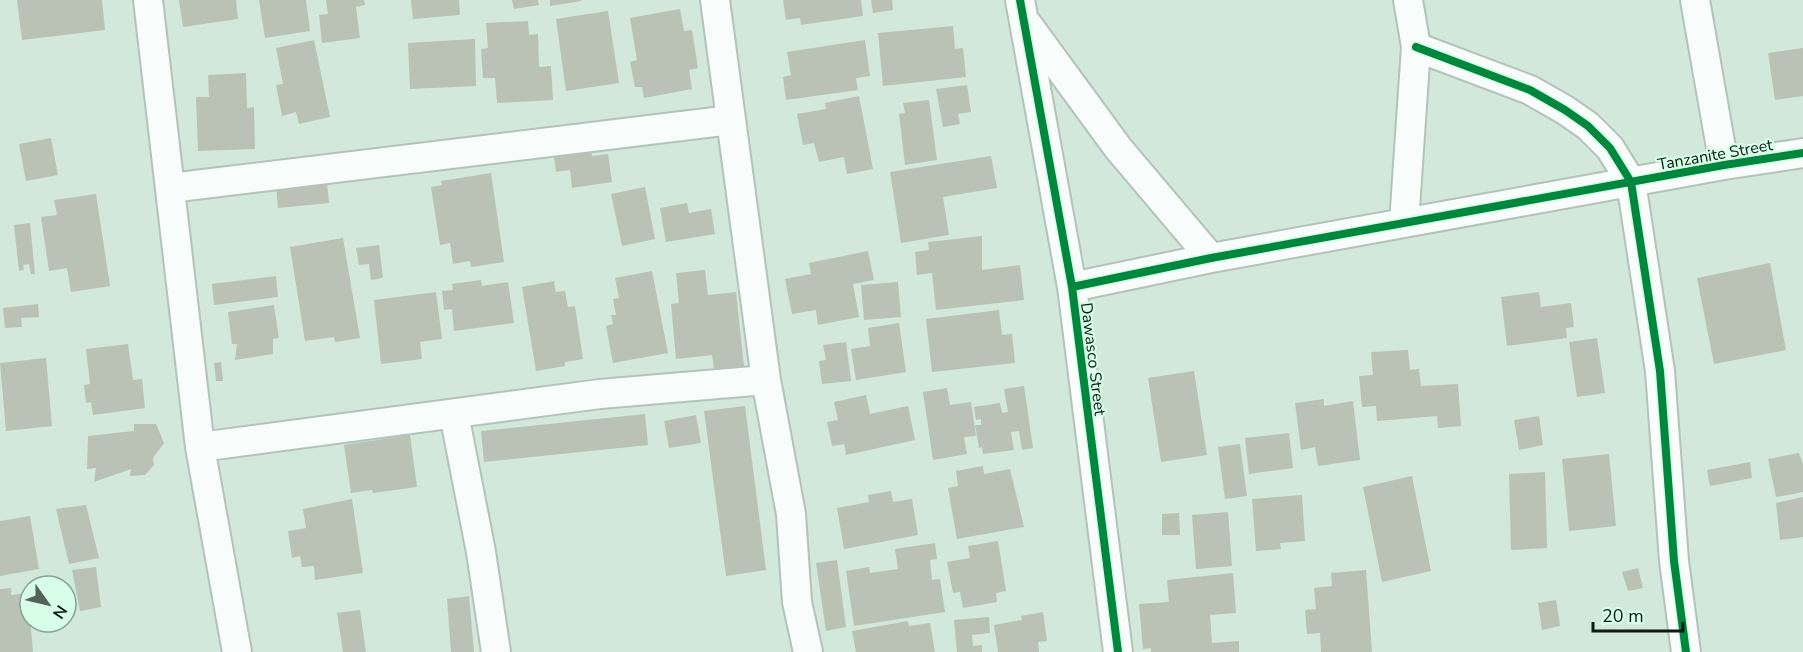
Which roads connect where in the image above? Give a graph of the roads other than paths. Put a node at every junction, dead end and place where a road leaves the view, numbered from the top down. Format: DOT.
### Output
graph roads {
  1 [pos="148,0"];
  2 [pos="715,0"];
  3 [pos="1408,0"];
  4 [pos="1695,0"];
  5 [pos="1021,9"];
  6 [pos="1416,47"];
  7 [pos="731,120"];
  8 [pos="1803,153"];
  9 [pos="1724,165"];
  10 [pos="1631,182"];
  11 [pos="170,188"];
  12 [pos="1404,223"];
  13 [pos="1211,258"];
  14 [pos="1072,287"];
  15 [pos="766,380"];
  16 [pos="454,414"];
  17 [pos="200,447"];
  18 [pos="237,652"];
  19 [pos="496,652"];
  20 [pos="808,652"];
  21 [pos="1118,652"];
  22 [pos="1686,652"];
  1 -- 11 [label="street"];
  2 -- 7 [label="street"];
  3 -- 6 [label="street"];
  4 -- 9 [label="street"];
  5 -- 13 [label="street"];
  5 -- 14 [label="street, Dawasco Street"];
  6 -- 10 [label="street"];
  6 -- 12 [label="street"];
  7 -- 11 [label="street"];
  7 -- 15 [label="street"];
  8 -- 9 [label="street, Tanzanite Street"];
  9 -- 10 [label="street, Tanzanite Street"];
  10 -- 12 [label="street, Tanzanite Street"];
  10 -- 22 [label="street"];
  11 -- 17 [label="street"];
  12 -- 13 [label="street, Tanzanite Street"];
  13 -- 14 [label="street, Tanzanite Street"];
  14 -- 21 [label="street, Dawasco Street"];
  15 -- 16 [label="street"];
  15 -- 20 [label="street"];
  16 -- 17 [label="street"];
  16 -- 19 [label="street"];
  17 -- 18 [label="street"];
}
